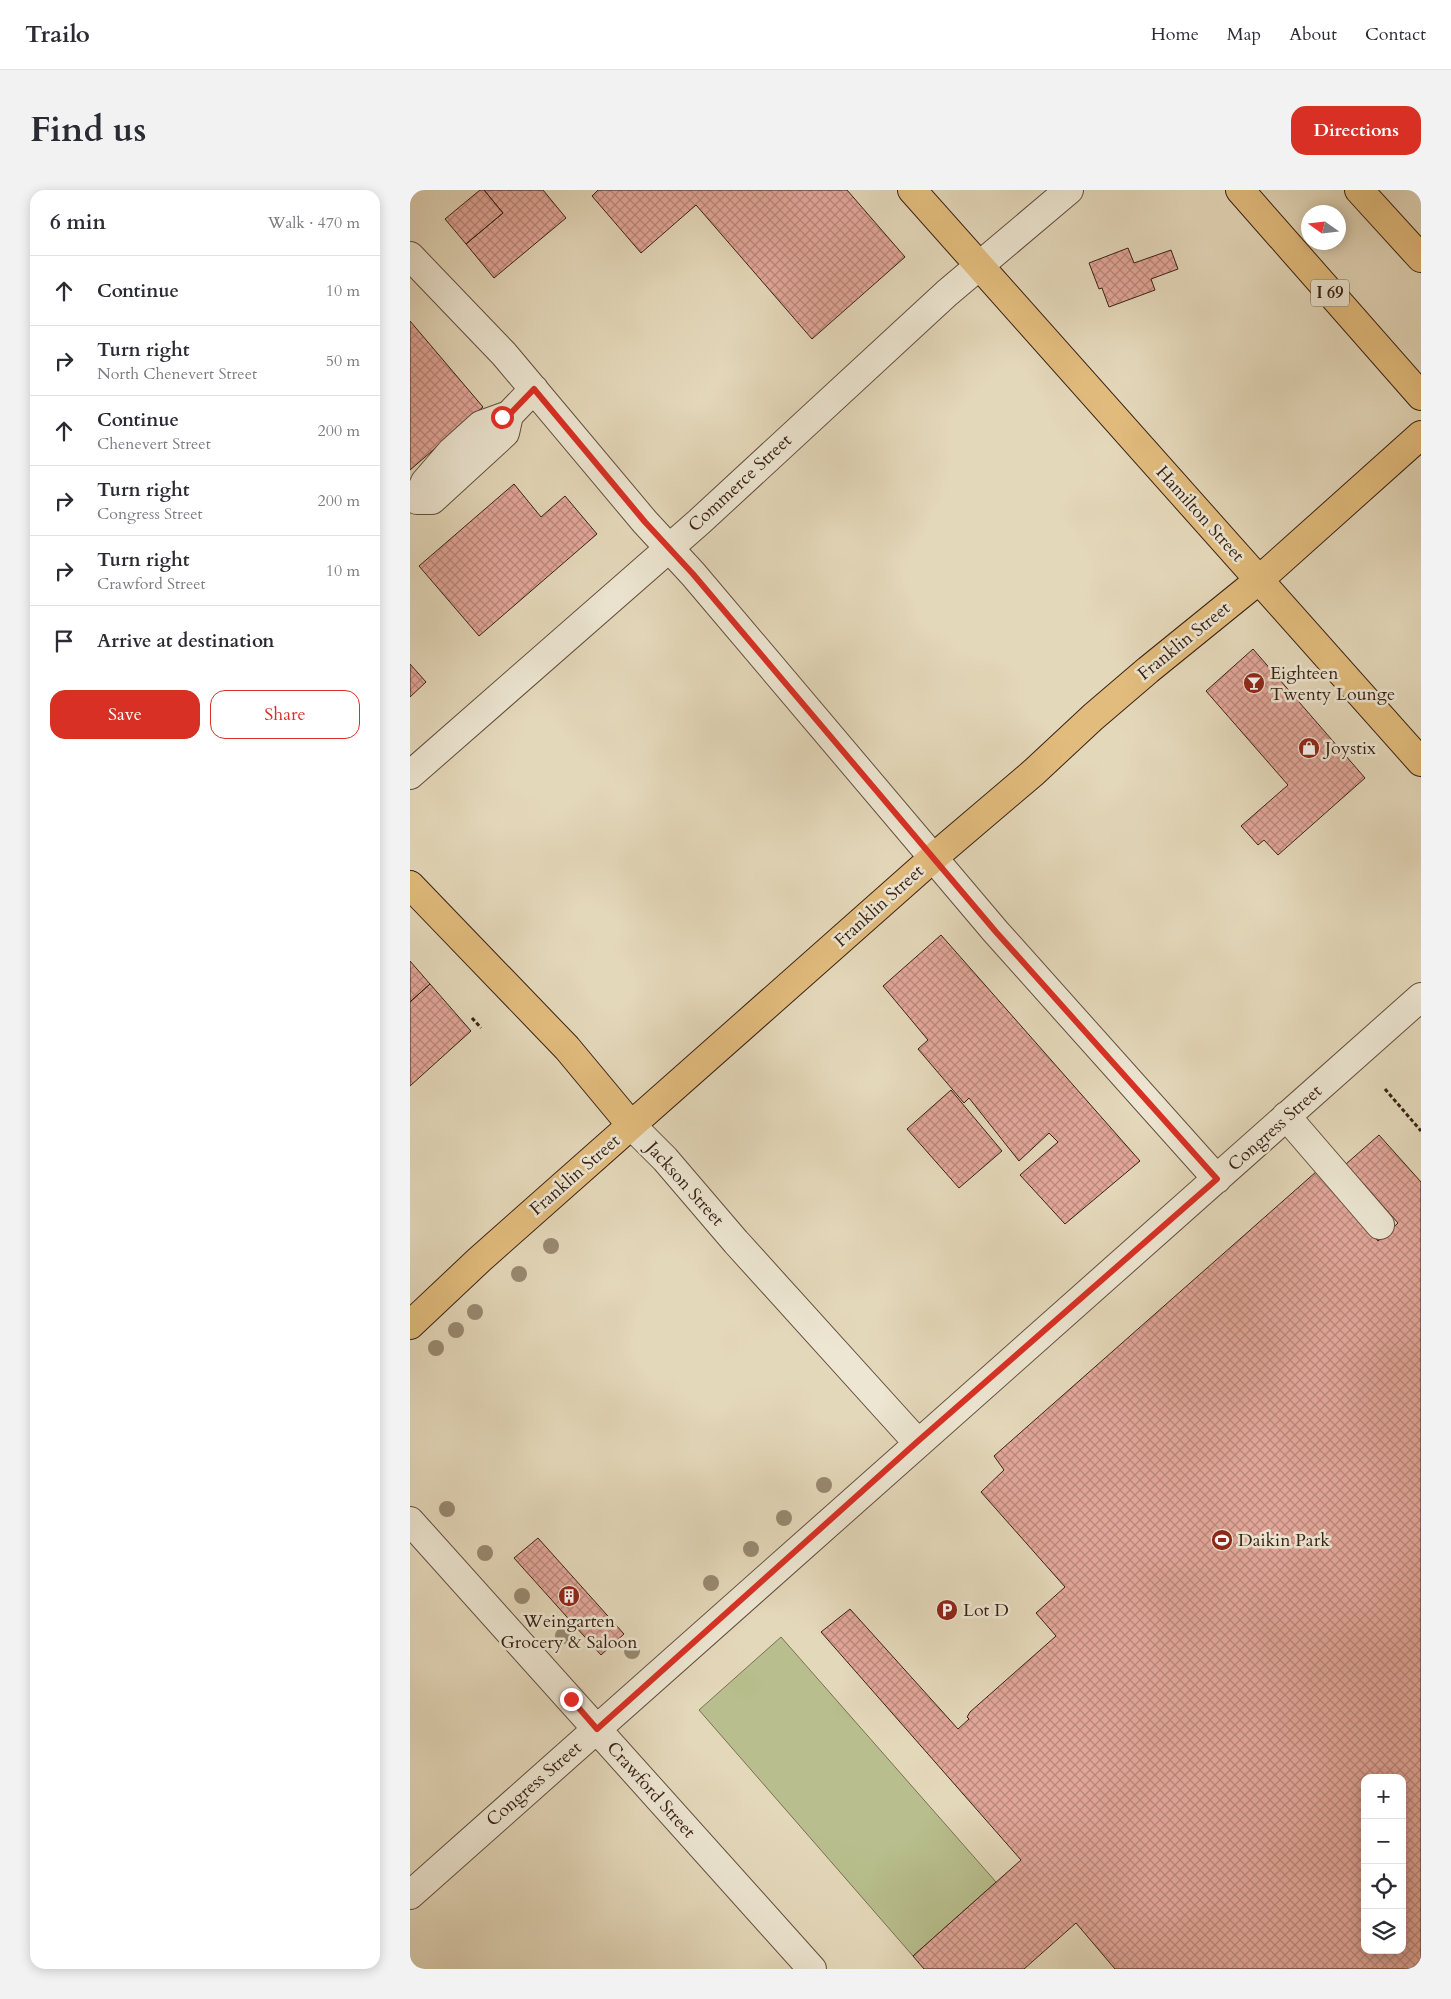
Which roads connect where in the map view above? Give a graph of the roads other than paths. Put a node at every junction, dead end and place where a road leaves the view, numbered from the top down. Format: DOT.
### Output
graph roads {
  1 [pos="912,190"];
  2 [pos="1068,190"];
  3 [pos="1240,190"];
  4 [pos="1360,190"];
  5 [pos="410,256"];
  6 [pos="1421,258"];
  7 [pos="979,266"];
  8 [pos="534,389"];
  9 [pos="1421,396"];
  10 [pos="1421,435"];
  11 [pos="413,502"];
  12 [pos="669,548"];
  13 [pos="1259,580"];
  14 [pos="1421,762"];
  15 [pos="410,775"];
  16 [pos="933,858"];
  17 [pos="410,885"];
  18 [pos="1421,997"];
  19 [pos="1286,1116"];
  20 [pos="631,1125"];
  21 [pos="1217,1179"];
  22 [pos="1380,1226"];
  23 [pos="410,1325"];
  24 [pos="917,1442"];
  25 [pos="410,1520"];
  26 [pos="597,1729"];
  27 [pos="410,1895"];
  28 [pos="812,1969"];
  1 -- 7 [label="main road, Hamilton Street"];
  2 -- 7 [label="street, Commerce Street"];
  3 -- 9 [label="main road, I 69"];
  4 -- 6 [label="main road"];
  5 -- 8 [label="street"];
  7 -- 12 [label="street, Commerce Street"];
  7 -- 13 [label="main road, Hamilton Street"];
  8 -- 11 [label="street"];
  8 -- 12 [label="street"];
  10 -- 13 [label="main road, Franklin Street"];
  12 -- 15 [label="street, Commerce Street"];
  12 -- 16 [label="street"];
  13 -- 14 [label="main road, Hamilton Street"];
  13 -- 16 [label="main road, Franklin Street"];
  16 -- 20 [label="main road, Franklin Street"];
  16 -- 21 [label="street"];
  17 -- 20 [label="main road, Jackson Street"];
  18 -- 19 [label="street, Congress Street"];
  19 -- 21 [label="street, Congress Street"];
  19 -- 22 [label="street"];
  20 -- 23 [label="main road, Franklin Street"];
  20 -- 24 [label="street, Jackson Street"];
  21 -- 24 [label="street, Congress Street"];
  24 -- 26 [label="street, Congress Street"];
  25 -- 26 [label="street, Crawford Street"];
  26 -- 27 [label="street, Congress Street"];
  26 -- 28 [label="street, Crawford Street"];
}
